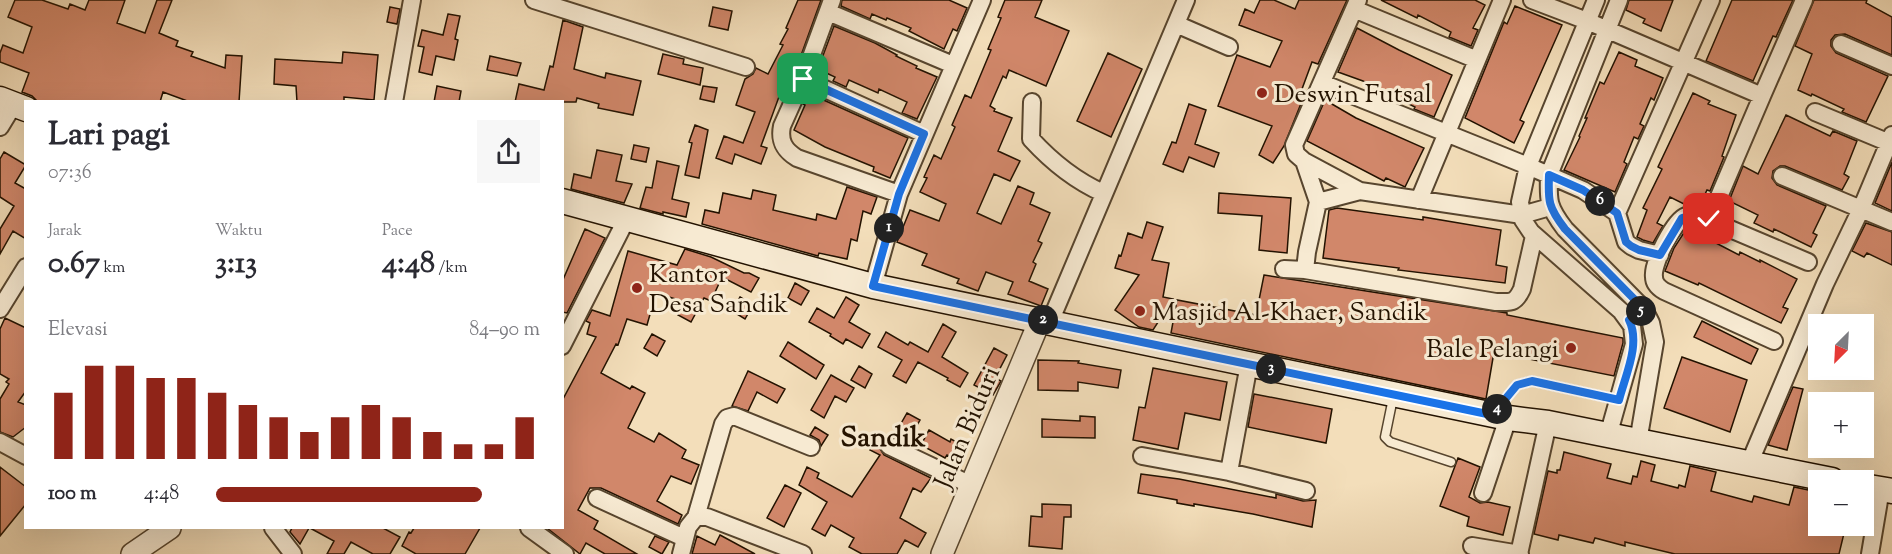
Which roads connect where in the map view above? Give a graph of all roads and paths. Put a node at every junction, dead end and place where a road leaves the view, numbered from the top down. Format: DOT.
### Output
graph roads {
  1 [pos="412,0"];
  2 [pos="534,0"];
  3 [pos="981,0"];
  4 [pos="1186,0"];
  5 [pos="1502,0"];
  6 [pos="1532,0"];
  7 [pos="1596,0"];
  8 [pos="1619,0"];
  9 [pos="1711,0"];
  10 [pos="1804,0"];
  11 [pos="1356,5"];
  12 [pos="830,6"];
  13 [pos="1587,21"];
  14 [pos="1176,24"];
  15 [pos="1606,29"];
  16 [pos="1841,44"];
  17 [pos="1229,47"];
  18 [pos="1477,60"];
  19 [pos="1684,62"];
  20 [pos="953,65"];
  21 [pos="1892,66"];
  22 [pos="746,67"];
  23 [pos="803,79"];
  24 [pos="1322,83"];
  25 [pos="1762,96"];
  26 [pos="394,100"];
  27 [pos="1032,102"];
  28 [pos="13,104"];
  29 [pos="1815,112"];
  30 [pos="0,127"];
  31 [pos="1446,133"];
  32 [pos="924,134"];
  33 [pos="1891,140"];
  34 [pos="1305,161"];
  35 [pos="1528,166"];
  36 [pos="1549,175"];
  37 [pos="1782,176"];
  38 [pos="1360,191"];
  39 [pos="1103,193"];
  40 [pos="899,194"];
  41 [pos="1419,200"];
  42 [pos="564,202"];
  43 [pos="1318,202"];
  44 [pos="1550,207"];
  45 [pos="1861,209"];
  46 [pos="1617,213"];
  47 [pos="1522,215"];
  48 [pos="627,218"];
  49 [pos="1709,219"];
  50 [pos="1892,222"];
  51 [pos="1534,236"];
  52 [pos="1660,255"];
  53 [pos="1808,262"];
  54 [pos="1284,269"];
  55 [pos="24,270"];
  56 [pos="1305,270"];
  57 [pos="873,286"];
  58 [pos="0,309"];
  59 [pos="1644,309"];
  60 [pos="1629,320"];
  61 [pos="1045,321"];
  62 [pos="1774,341"];
  63 [pos="564,342"];
  64 [pos="1248,364"];
  65 [pos="1394,394"];
  66 [pos="1619,400"];
  67 [pos="1500,416"];
  68 [pos="1548,423"];
  69 [pos="1608,436"];
  70 [pos="1638,441"];
  71 [pos="0,442"];
  72 [pos="889,446"];
  73 [pos="811,447"];
  74 [pos="24,455"];
  75 [pos="1142,456"];
  76 [pos="1451,462"];
  77 [pos="1749,464"];
  78 [pos="1229,472"];
  79 [pos="1808,475"];
  80 [pos="971,485"];
  81 [pos="1879,489"];
  82 [pos="1306,491"];
  83 [pos="1483,494"];
  84 [pos="597,498"];
  85 [pos="696,517"];
  86 [pos="164,529"];
  87 [pos="274,529"];
  88 [pos="530,529"];
  89 [pos="682,546"];
  90 [pos="1472,546"];
  91 [pos="132,554"];
  92 [pos="293,554"];
  93 [pos="566,554"];
  94 [pos="803,554"];
  95 [pos="942,554"];
  96 [pos="1520,554"];
  97 [pos="1870,554"];
  1 -- 26 [label="street"];
  2 -- 22 [label="street"];
  3 -- 20 [label="street"];
  4 -- 14 [label="street"];
  5 -- 18 [label="street"];
  6 -- 13 [label="street"];
  7 -- 13 [label="street"];
  8 -- 15 [label="street"];
  9 -- 19 [label="street"];
  10 -- 25 [label="street"];
  11 -- 18 [label="street"];
  11 -- 24 [label="street"];
  12 -- 20 [label="street"];
  12 -- 23 [label="street"];
  13 -- 15 [label="street"];
  13 -- 35 [label="street"];
  14 -- 17 [label="street"];
  14 -- 39 [label="street"];
  15 -- 19 [label="street"];
  15 -- 36 [label="street"];
  16 -- 21 [label="street"];
  18 -- 31 [label="street"];
  19 -- 25 [label="street"];
  19 -- 46 [label="street"];
  20 -- 32 [label="street"];
  23 -- 32 [label="street"];
  23 -- 40 [label="street"];
  24 -- 31 [label="street"];
  24 -- 34 [label="street"];
  25 -- 49 [label="street"];
  27 -- 39 [label="street"];
  28 -- 30 [label="street"];
  29 -- 33 [label="street"];
  31 -- 35 [label="street"];
  31 -- 41 [label="street"];
  32 -- 40 [label="street"];
  33 -- 45 [label="street"];
  34 -- 38 [label="street"];
  34 -- 43 [label="street"];
  35 -- 36 [label="street"];
  35 -- 47 [label="street"];
  36 -- 44 [label="street"];
  36 -- 46 [label="street"];
  37 -- 45 [label="street"];
  38 -- 41 [label="street"];
  38 -- 43 [label="street"];
  39 -- 61 [label="street"];
  40 -- 57 [label="street"];
  41 -- 47 [label="street"];
  42 -- 48 [label="main road"];
  43 -- 56 [label="street"];
  44 -- 47 [label="street"];
  44 -- 59 [label="street"];
  45 -- 50 [label="street"];
  45 -- 77 [label="street"];
  46 -- 52 [label="street"];
  47 -- 51 [label="street"];
  48 -- 57 [label="main road"];
  48 -- 63 [label="street"];
  49 -- 52 [label="street"];
  49 -- 53 [label="street"];
  51 -- 56 [label="street"];
  51 -- 60 [label="street"];
  52 -- 62 [label="street"];
  54 -- 56 [label="street"];
  55 -- 58 [label="street"];
  57 -- 61 [label="main road"];
  59 -- 60 [label="street"];
  59 -- 70 [label="street"];
  60 -- 66 [label="street"];
  61 -- 64 [label="main road"];
  61 -- 80 [label="street, Jalan Biduri"];
  64 -- 65 [label="main road"];
  64 -- 78 [label="street"];
  65 -- 67 [label="main road"];
  65 -- 76 [label="lane"];
  66 -- 67 [label="lane"];
  66 -- 69 [label="street"];
  67 -- 68 [label="main road"];
  67 -- 83 [label="street"];
  68 -- 69 [label="main road"];
  68 -- 96 [label="street"];
  69 -- 70 [label="main road"];
  70 -- 77 [label="main road"];
  71 -- 74 [label="street"];
  72 -- 80 [label="street"];
  73 -- 85 [label="street"];
  75 -- 78 [label="street"];
  77 -- 79 [label="main road"];
  78 -- 82 [label="street"];
  80 -- 95 [label="street, Jalan Biduri"];
  81 -- 97 [label="street"];
  84 -- 89 [label="street"];
  85 -- 89 [label="street"];
  85 -- 94 [label="street"];
  86 -- 91 [label="street"];
  87 -- 92 [label="street"];
  88 -- 93 [label="street"];
  90 -- 96 [label="street"];
}
